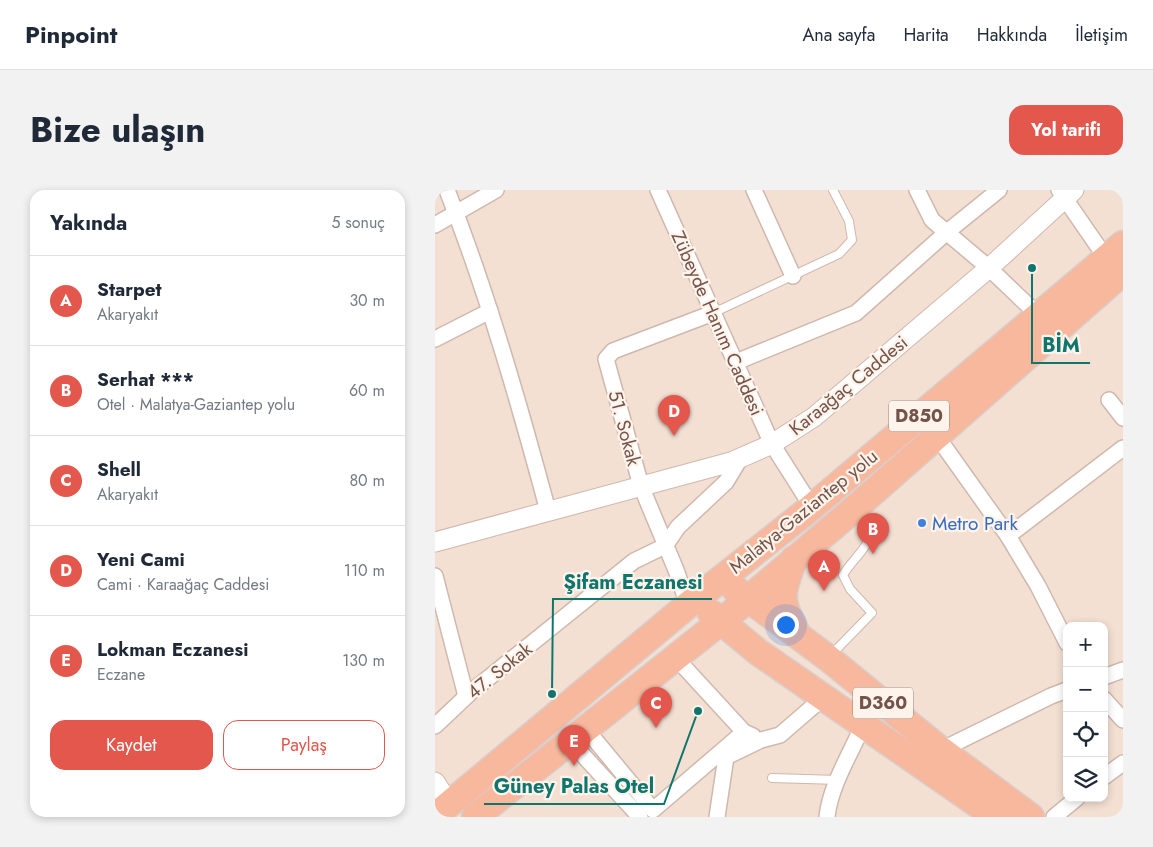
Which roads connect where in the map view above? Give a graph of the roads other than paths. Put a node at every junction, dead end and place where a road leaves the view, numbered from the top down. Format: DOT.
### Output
graph roads {
  1 [pos="447,190"];
  2 [pos="496,190"];
  3 [pos="658,190"];
  4 [pos="754,190"];
  5 [pos="833,190"];
  6 [pos="917,190"];
  7 [pos="999,190"];
  8 [pos="1065,193"];
  9 [pos="456,213"];
  10 [pos="435,225"];
  11 [pos="947,232"];
  12 [pos="1117,258"];
  13 [pos="989,268"];
  14 [pos="793,276"];
  15 [pos="490,311"];
  16 [pos="713,313"];
  17 [pos="1038,315"];
  18 [pos="435,339"];
  19 [pos="736,362"];
  20 [pos="1109,400"];
  21 [pos="1123,418"];
  22 [pos="936,435"];
  23 [pos="772,444"];
  24 [pos="1123,448"];
  25 [pos="741,457"];
  26 [pos="641,486"];
  27 [pos="812,506"];
  28 [pos="854,508"];
  29 [pos="548,512"];
  30 [pos="1008,536"];
  31 [pos="435,542"];
  32 [pos="665,546"];
  33 [pos="794,559"];
  34 [pos="435,576"];
  35 [pos="721,603"];
  36 [pos="1063,635"];
  37 [pos="800,638"];
  38 [pos="682,652"];
  39 [pos="758,652"];
  40 [pos="827,658"];
  41 [pos="1123,670"];
  42 [pos="1108,676"];
  43 [pos="1063,692"];
  44 [pos="466,696"];
  45 [pos="824,696"];
  46 [pos="1108,703"];
  47 [pos="1123,720"];
  48 [pos="863,725"];
  49 [pos="435,726"];
  50 [pos="744,732"];
  51 [pos="578,735"];
  52 [pos="761,740"];
  53 [pos="941,750"];
  54 [pos="1123,763"];
  55 [pos="1108,775"];
  56 [pos="772,778"];
  57 [pos="839,780"];
  58 [pos="435,782"];
  59 [pos="1072,802"];
  60 [pos="443,810"];
  61 [pos="645,815"];
  62 [pos="475,817"];
  63 [pos="717,817"];
  64 [pos="827,817"];
  65 [pos="996,817"];
  66 [pos="1031,817"];
  67 [pos="1054,817"];
  1 -- 9 [label="street"];
  2 -- 9 [label="street"];
  3 -- 16 [label="street, Zübeyde Hanım Caddesi"];
  4 -- 14 [label="street"];
  5 -- 14 [label="lane"];
  6 -- 11 [label="street"];
  7 -- 11 [label="street"];
  8 -- 12 [label="street"];
  8 -- 13 [label="street, Karaağaç Caddesi"];
  9 -- 10 [label="street"];
  9 -- 15 [label="street"];
  11 -- 13 [label="street"];
  11 -- 19 [label="street"];
  12 -- 17 [label="highway, Malatya-Gaziantep yolu / D850"];
  12 -- 22 [label="highway, Malatya-Gaziantep yolu / D850"];
  13 -- 17 [label="street"];
  13 -- 23 [label="street, Karaağaç Caddesi"];
  14 -- 16 [label="lane"];
  15 -- 18 [label="street"];
  15 -- 29 [label="street"];
  16 -- 19 [label="street, Zübeyde Hanım Caddesi"];
  16 -- 26 [label="street, 51. Sokak"];
  17 -- 27 [label="highway, Malatya-Gaziantep yolu / D850"];
  19 -- 23 [label="street, Zübeyde Hanım Caddesi"];
  20 -- 21 [label="street"];
  22 -- 28 [label="highway, Malatya-Gaziantep yolu / D850"];
  22 -- 30 [label="street"];
  23 -- 25 [label="street, Karaağaç Caddesi"];
  23 -- 27 [label="street, Zübeyde Hanım Caddesi"];
  24 -- 30 [label="street"];
  25 -- 26 [label="street, Karaağaç Caddesi"];
  25 -- 32 [label="street, 47. Sokak"];
  26 -- 29 [label="street, Karaağaç Caddesi"];
  26 -- 32 [label="street, 51. Sokak"];
  27 -- 35 [label="highway, Malatya-Gaziantep yolu / D850"];
  28 -- 33 [label="highway, Malatya-Gaziantep yolu / D850"];
  28 -- 40 [label="lane"];
  29 -- 31 [label="street, Karaağaç Caddesi"];
  30 -- 36 [label="street"];
  32 -- 35 [label="street, 51. Sokak"];
  32 -- 44 [label="street, 47. Sokak"];
  33 -- 35 [label="highway, Malatya-Gaziantep yolu / D850"];
  33 -- 37 [label="highway"];
  34 -- 44 [label="street"];
  35 -- 37 [label="highway, D360"];
  35 -- 38 [label="highway"];
  35 -- 39 [label="highway, D360"];
  35 -- 60 [label="highway"];
  37 -- 40 [label="highway, D360"];
  38 -- 39 [label="highway, D360"];
  38 -- 50 [label="street"];
  38 -- 51 [label="highway"];
  39 -- 45 [label="highway, D360"];
  40 -- 53 [label="highway, D360"];
  41 -- 42 [label="street"];
  43 -- 53 [label="street"];
  44 -- 49 [label="street, 47. Sokak"];
  45 -- 48 [label="highway, D360"];
  45 -- 52 [label="street"];
  46 -- 47 [label="street"];
  48 -- 57 [label="street"];
  48 -- 65 [label="highway, D360"];
  50 -- 52 [label="street"];
  50 -- 61 [label="street"];
  51 -- 61 [label="street"];
  51 -- 61 [label="street"];
  51 -- 62 [label="highway"];
  52 -- 63 [label="street"];
  53 -- 66 [label="highway, D360"];
  54 -- 55 [label="street"];
  56 -- 57 [label="lane"];
  57 -- 64 [label="street"];
  58 -- 60 [label="street"];
  59 -- 67 [label="street"];
}
